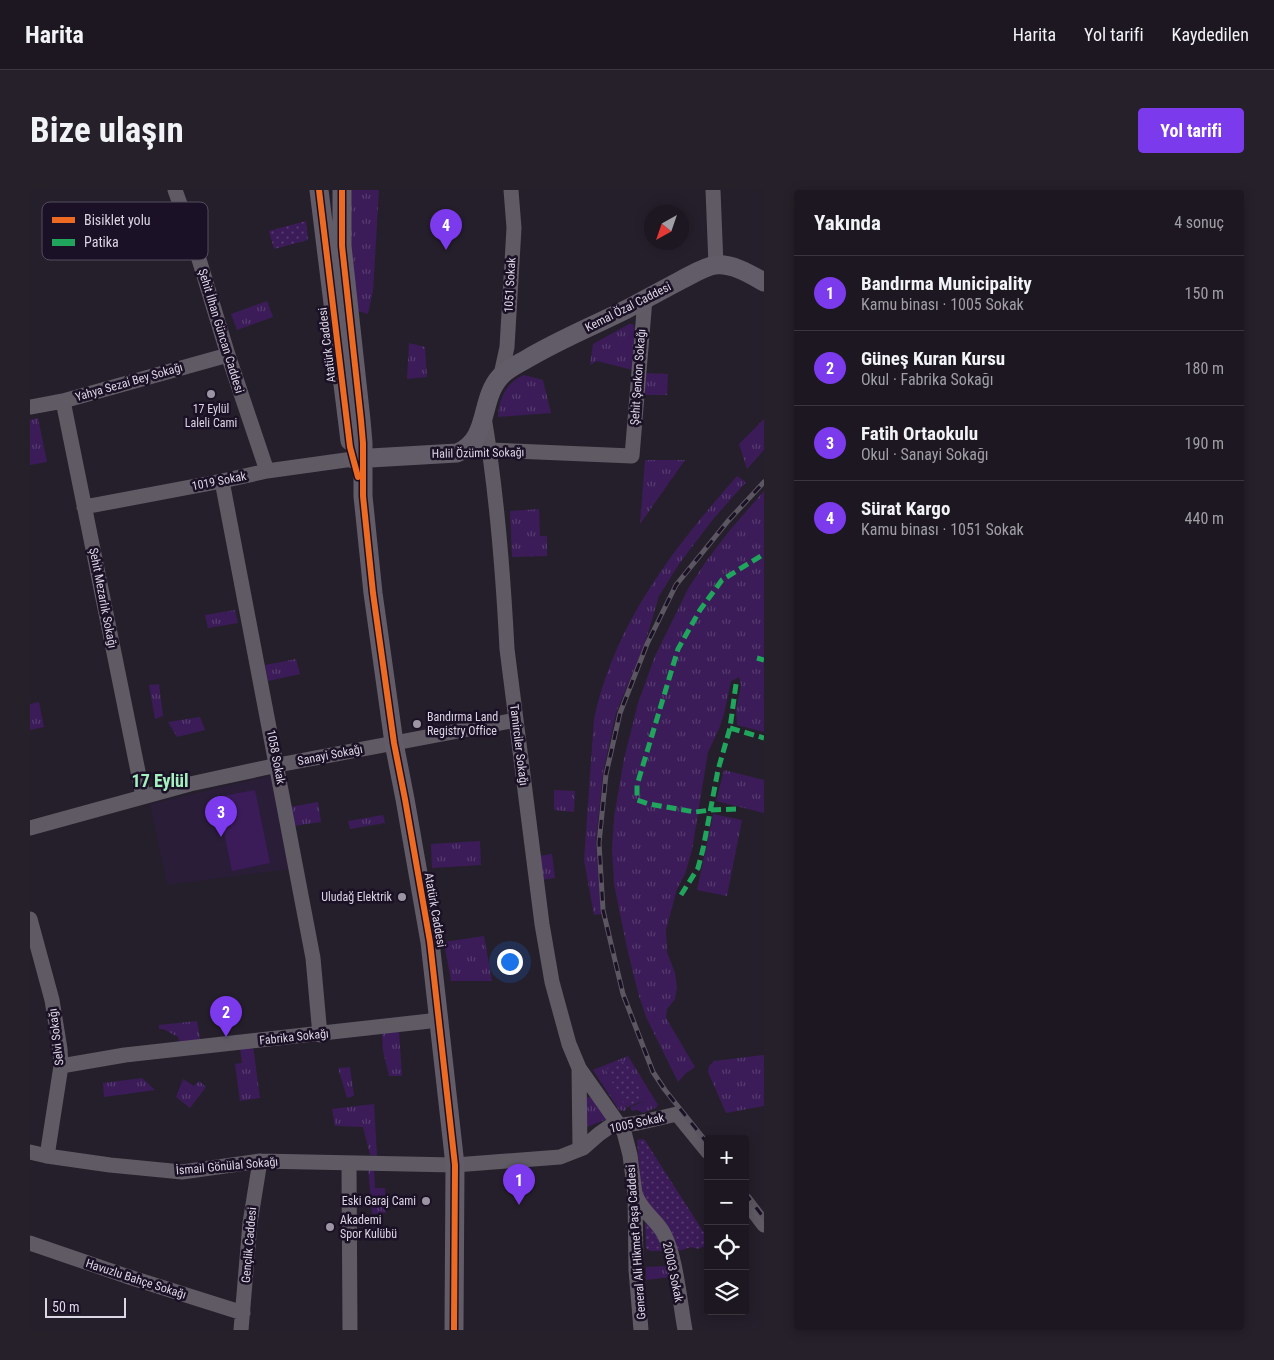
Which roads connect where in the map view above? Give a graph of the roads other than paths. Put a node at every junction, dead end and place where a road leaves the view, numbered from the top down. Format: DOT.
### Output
graph roads {
  1 [pos="175,190"];
  2 [pos="319,190"];
  3 [pos="342,190"];
  4 [pos="511,190"];
  5 [pos="713,190"];
  6 [pos="180,202"];
  7 [pos="200,260"];
  8 [pos="716,265"];
  9 [pos="764,282"];
  10 [pos="645,299"];
  11 [pos="507,346"];
  12 [pos="228,355"];
  13 [pos="523,361"];
  14 [pos="498,379"];
  15 [pos="63,401"];
  16 [pos="30,407"];
  17 [pos="484,417"];
  18 [pos="490,450"];
  19 [pos="457,453"];
  20 [pos="632,456"];
  21 [pos="358,459"];
  22 [pos="267,471"];
  23 [pos="222,481"];
  24 [pos="84,507"];
  25 [pos="516,720"];
  26 [pos="394,743"];
  27 [pos="278,765"];
  28 [pos="143,796"];
  29 [pos="30,828"];
  30 [pos="30,919"];
  31 [pos="439,1020"];
  32 [pos="320,1035"];
  33 [pos="61,1066"];
  34 [pos="579,1068"];
  35 [pos="620,1126"];
  36 [pos="704,1147"];
  37 [pos="580,1149"];
  38 [pos="30,1152"];
  39 [pos="48,1156"];
  40 [pos="260,1161"];
  41 [pos="349,1163"];
  42 [pos="455,1165"];
  43 [pos="635,1194"];
  44 [pos="749,1205"];
  45 [pos="764,1225"];
  46 [pos="30,1243"];
  47 [pos="243,1313"];
  48 [pos="241,1330"];
  49 [pos="350,1330"];
  50 [pos="454,1330"];
  51 [pos="641,1330"];
  52 [pos="685,1330"];
  1 -- 6 [label="street, Şehit İlhan Güncan Caddesi"];
  2 -- 21 [label="main road, Atatürk Caddesi"];
  3 -- 21 [label="main road, Atatürk Caddesi"];
  4 -- 11 [label="street, 1051 Sokak"];
  5 -- 8 [label="street"];
  7 -- 12 [label="street, Şehit İlhan Güncan Caddesi"];
  8 -- 9 [label="main road"];
  8 -- 10 [label="main road, Kemal Özal Caddesi"];
  10 -- 13 [label="main road, Kemal Özal Caddesi"];
  10 -- 20 [label="street, Şehit Şenkon Sokağı"];
  11 -- 13 [label="street"];
  11 -- 14 [label="street, 1051 Sokak"];
  12 -- 15 [label="street, Yahya Sezai Bey Sokağı"];
  12 -- 22 [label="street, Şehit İlhan Güncan Caddesi"];
  13 -- 14 [label="main road, Kemal Özal Caddesi"];
  14 -- 17 [label="main road, Tamirciler Sokağı"];
  15 -- 16 [label="street, Yahya Sezai Bey Sokağı"];
  15 -- 24 [label="street, Şehit Mezarlık Sokağı"];
  17 -- 18 [label="street, Tamirciler Sokağı"];
  17 -- 19 [label="main road, Tamirciler Sokağı"];
  18 -- 19 [label="street, Halil Özümit Sokağı"];
  18 -- 20 [label="street, Halil Özümit Sokağı"];
  18 -- 25 [label="street, Tamirciler Sokağı"];
  19 -- 21 [label="main road, Halil Özümit Sokağı"];
  21 -- 22 [label="street, 1019 Sokak"];
  21 -- 26 [label="main road, Atatürk Caddesi"];
  22 -- 23 [label="street, 1019 Sokak"];
  23 -- 24 [label="street, 1019 Sokak"];
  23 -- 27 [label="street, 1058 Sokak"];
  24 -- 28 [label="street, Şehit Mezarlık Sokağı"];
  25 -- 26 [label="street, Sanayi Sokağı"];
  25 -- 34 [label="street, Tamirciler Sokağı"];
  26 -- 27 [label="street, Sanayi Sokağı"];
  26 -- 31 [label="main road, Atatürk Caddesi"];
  27 -- 28 [label="street, Sanayi Sokağı"];
  27 -- 32 [label="street, 1058 Sokak"];
  28 -- 29 [label="street, Sanayi Sokağı"];
  30 -- 33 [label="street, Selvi Sokağı"];
  31 -- 32 [label="street, Fabrika Sokağı"];
  31 -- 42 [label="main road, Atatürk Caddesi"];
  32 -- 33 [label="street, Fabrika Sokağı"];
  33 -- 39 [label="street, Selvi Sokağı"];
  34 -- 35 [label="street, Tamirciler Sokağı"];
  34 -- 37 [label="street, Tamirciler Sokağı"];
  35 -- 36 [label="street, 1005 Sokak"];
  35 -- 37 [label="street, 1005 Sokak"];
  35 -- 43 [label="street, General Ali Hikmet Paşa Caddesi"];
  37 -- 42 [label="street, 1005 Sokak"];
  38 -- 39 [label="street, İsmail Gönülal Sokağı"];
  39 -- 40 [label="street, İsmail Gönülal Sokağı"];
  40 -- 41 [label="street, İsmail Gönülal Sokağı"];
  40 -- 47 [label="street, Gençlik Caddesi"];
  41 -- 42 [label="street, İsmail Gönülal Sokağı"];
  41 -- 49 [label="street"];
  42 -- 50 [label="main road, Atatürk Caddesi"];
  43 -- 51 [label="street, General Ali Hikmet Paşa Caddesi"];
  43 -- 52 [label="street, 20003 Sokak"];
  44 -- 45 [label="street"];
  46 -- 47 [label="street, Havuzlu Bahçe Sokağı"];
  47 -- 48 [label="street, Gençlik Caddesi"];
}
